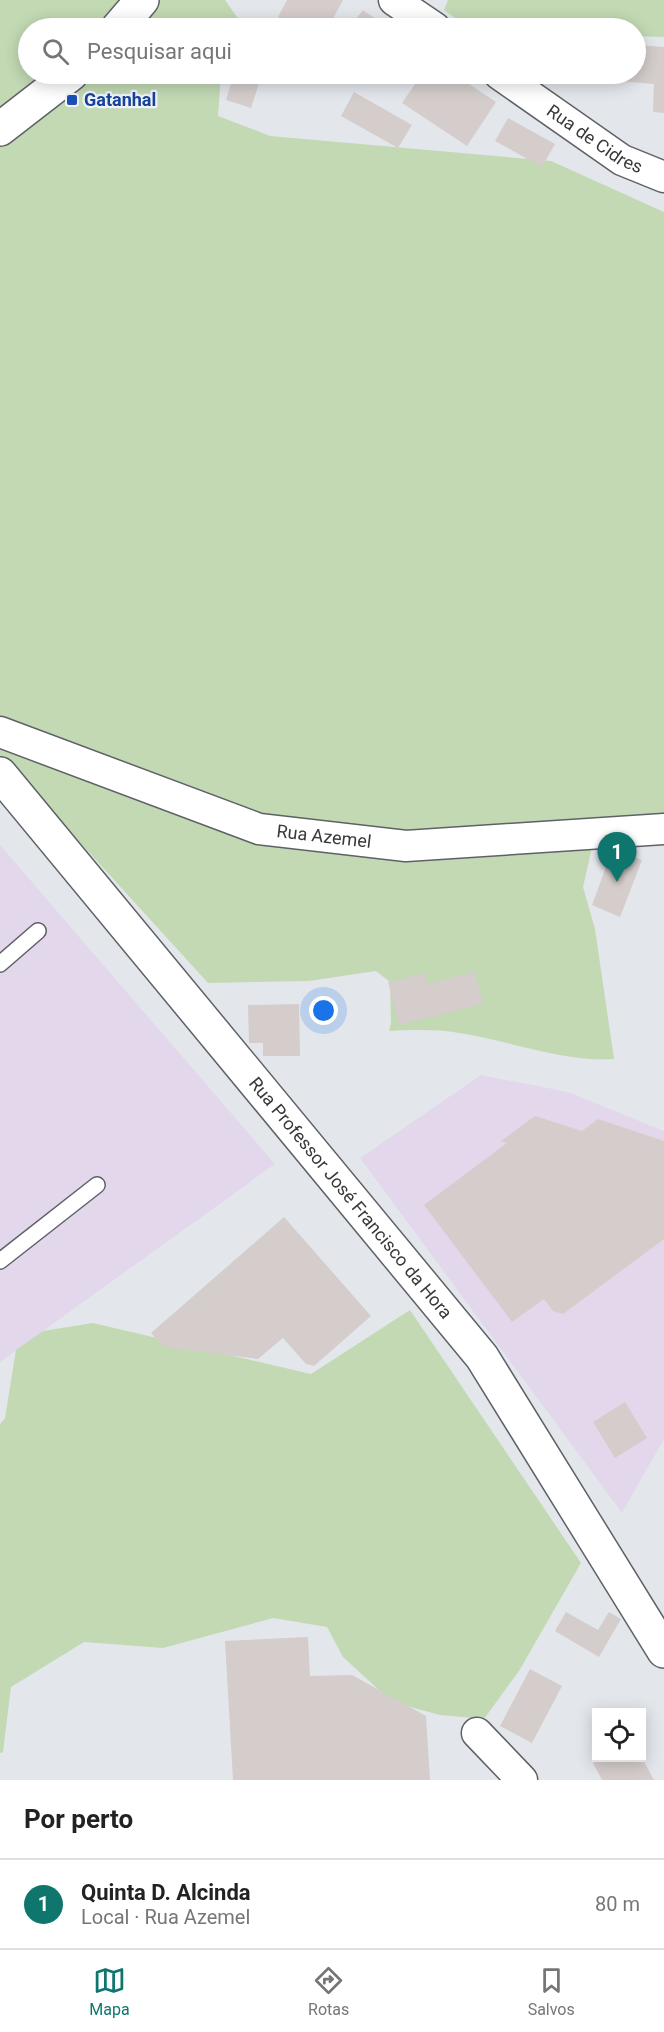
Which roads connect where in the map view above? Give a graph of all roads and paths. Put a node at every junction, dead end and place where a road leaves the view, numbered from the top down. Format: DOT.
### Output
graph roads {
  1 [pos="142,0"];
  2 [pos="394,0"];
  3 [pos="127,18"];
  4 [pos="420,18"];
  5 [pos="58,84"];
  6 [pos="513,84"];
  7 [pos="0,129"];
  8 [pos="664,177"];
  9 [pos="0,732"];
  10 [pos="0,774"];
  11 [pos="664,829"];
  12 [pos="38,931"];
  13 [pos="0,964"];
  14 [pos="97,1185"];
  15 [pos="0,1261"];
  16 [pos="664,1651"];
  17 [pos="477,1733"];
  18 [pos="522,1780"];
  1 -- 3 [label="main road"];
  2 -- 4 [label="street"];
  5 -- 7 [label="main road"];
  6 -- 8 [label="street, Rua de Cidres"];
  9 -- 11 [label="street, Rua Azemel"];
  10 -- 16 [label="main road, Rua Professor José Francisco da Hora"];
  12 -- 13 [label="lane"];
  14 -- 15 [label="lane"];
  17 -- 18 [label="street"];
}
